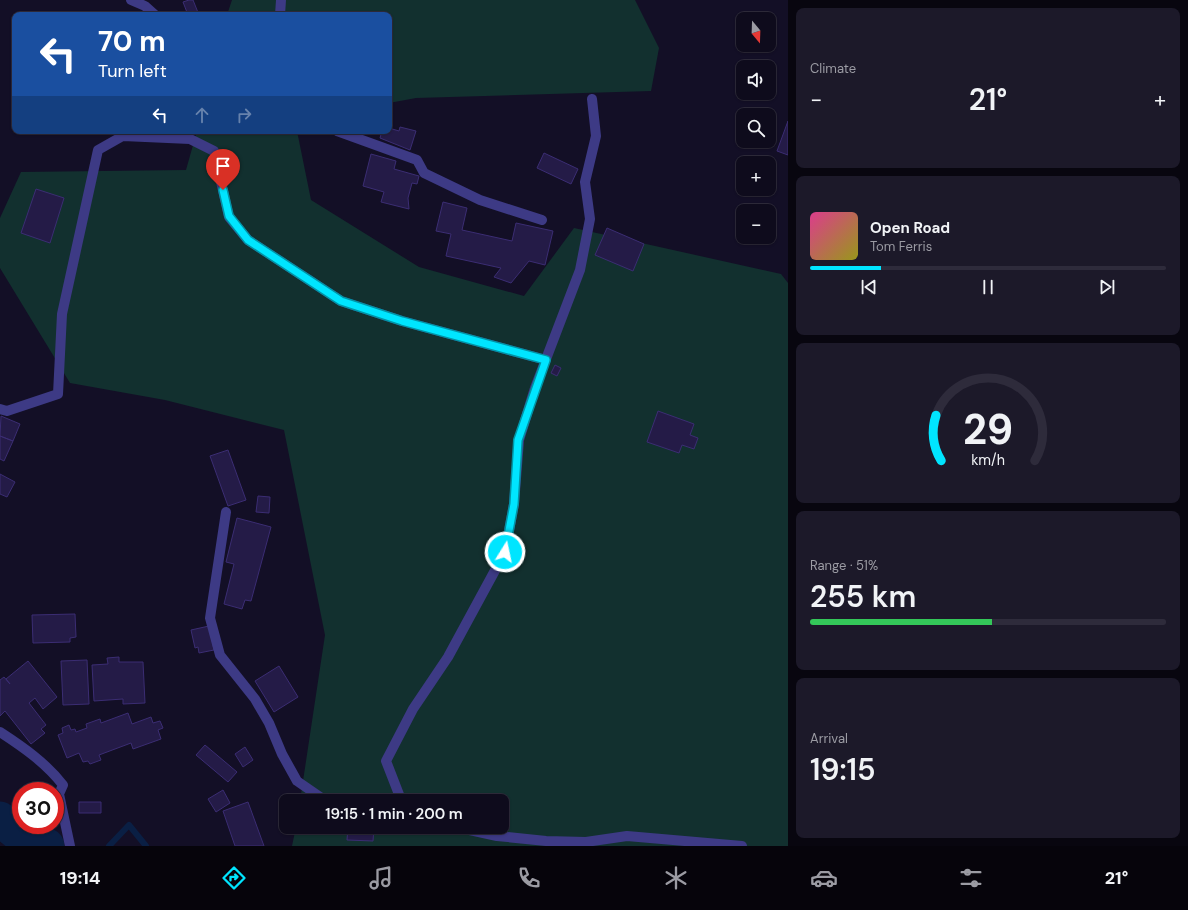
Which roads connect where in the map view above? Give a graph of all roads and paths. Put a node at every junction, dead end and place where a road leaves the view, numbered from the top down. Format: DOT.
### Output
graph roads {
  1 [pos="131,0"];
  2 [pos="281,0"];
  3 [pos="152,12"];
  4 [pos="280,12"];
  5 [pos="592,99"];
  6 [pos="125,134"];
  7 [pos="138,134"];
  8 [pos="346,134"];
  9 [pos="542,220"];
  10 [pos="546,360"];
  11 [pos="0,409"];
  12 [pos="226,512"];
  13 [pos="0,732"];
  14 [pos="316,794"];
  15 [pos="398,794"];
  16 [pos="488,834"];
  17 [pos="70,846"];
  18 [pos="742,846"];
  1 -- 3 [label="street"];
  2 -- 4 [label="street"];
  5 -- 10 [label="street"];
  6 -- 11 [label="street"];
  7 -- 10 [label="street"];
  8 -- 9 [label="street"];
  10 -- 15 [label="street"];
  12 -- 14 [label="street"];
  13 -- 17 [label="street"];
  16 -- 18 [label="street"];
}
